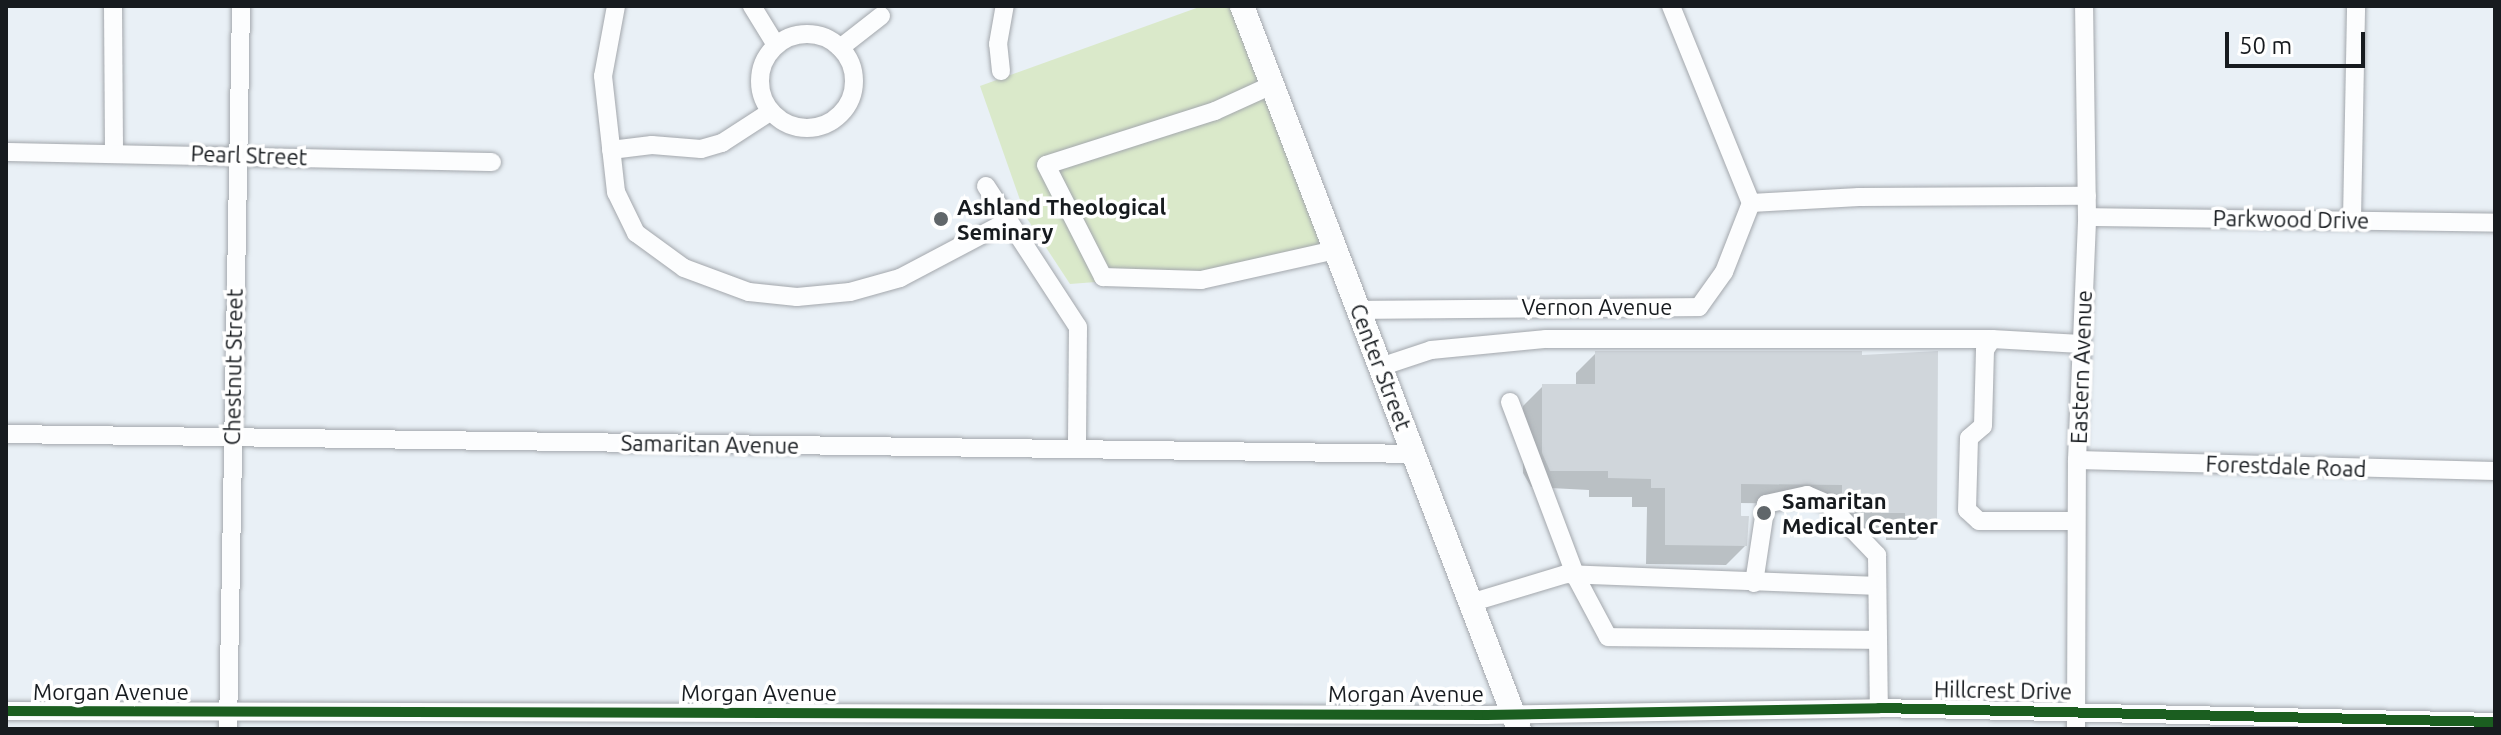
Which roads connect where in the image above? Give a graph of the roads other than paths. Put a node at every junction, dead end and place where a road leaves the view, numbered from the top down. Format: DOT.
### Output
graph roads {
  1 [pos="113,6"];
  2 [pos="241,6"];
  3 [pos="616,6"];
  4 [pos="752,6"];
  5 [pos="1005,6"];
  6 [pos="1242,6"];
  7 [pos="1671,6"];
  8 [pos="2084,6"];
  9 [pos="2356,6"];
  10 [pos="881,16"];
  11 [pos="776,45"];
  12 [pos="840,48"];
  13 [pos="1001,71"];
  14 [pos="1272,85"];
  15 [pos="770,112"];
  16 [pos="611,150"];
  17 [pos="114,151"];
  18 [pos="6,152"];
  19 [pos="236,154"];
  20 [pos="492,162"];
  21 [pos="986,186"];
  22 [pos="2087,196"];
  23 [pos="1751,203"];
  24 [pos="2087,217"];
  25 [pos="2352,219"];
  26 [pos="1006,222"];
  27 [pos="2495,223"];
  28 [pos="1335,250"];
  29 [pos="1358,310"];
  30 [pos="1992,339"];
  31 [pos="2081,344"];
  32 [pos="1380,367"];
  33 [pos="1510,402"];
  34 [pos="6,434"];
  35 [pos="232,437"];
  36 [pos="1077,449"];
  37 [pos="1414,454"];
  38 [pos="2077,460"];
  39 [pos="2495,471"];
  40 [pos="2076,521"];
  41 [pos="1576,577"];
  42 [pos="1754,583"];
  43 [pos="1877,586"];
  44 [pos="1470,603"];
  45 [pos="1878,640"];
  46 [pos="1879,708"];
  47 [pos="6,711"];
  48 [pos="1515,720"];
  49 [pos="2076,720"];
  50 [pos="229,721"];
  51 [pos="2495,722"];
  1 -- 17 [label="street"];
  2 -- 19 [label="street, Chestnut Street"];
  3 -- 16 [label="street"];
  4 -- 11 [label="street"];
  5 -- 13 [label="street"];
  6 -- 14 [label="main road, Center Street"];
  7 -- 23 [label="street"];
  8 -- 22 [label="street, Eastern Avenue"];
  9 -- 25 [label="street"];
  10 -- 12 [label="street"];
  11 -- 12 [label="street"];
  11 -- 15 [label="street"];
  12 -- 15 [label="street"];
  14 -- 28 [label="main road, Center Street"];
  14 -- 28 [label="street"];
  15 -- 16 [label="street"];
  16 -- 26 [label="street"];
  17 -- 18 [label="street, Pearl Street"];
  17 -- 19 [label="street, Pearl Street"];
  19 -- 20 [label="street, Pearl Street"];
  19 -- 35 [label="street, Chestnut Street"];
  21 -- 26 [label="street"];
  22 -- 23 [label="street"];
  22 -- 24 [label="street, Eastern Avenue"];
  23 -- 29 [label="street, Vernon Avenue"];
  24 -- 25 [label="street, Parkwood Drive"];
  24 -- 31 [label="street, Eastern Avenue"];
  25 -- 27 [label="street, Parkwood Drive"];
  26 -- 36 [label="street"];
  28 -- 29 [label="main road, Center Street"];
  29 -- 32 [label="main road, Center Street"];
  30 -- 31 [label="street"];
  30 -- 32 [label="street"];
  30 -- 40 [label="street"];
  31 -- 38 [label="street, Eastern Avenue"];
  32 -- 37 [label="main road, Center Street"];
  33 -- 41 [label="street"];
  34 -- 35 [label="street, Samaritan Avenue"];
  35 -- 36 [label="street, Samaritan Avenue"];
  35 -- 50 [label="street, Chestnut Street"];
  36 -- 37 [label="street, Samaritan Avenue"];
  37 -- 44 [label="main road, Center Street"];
  38 -- 39 [label="street, Forestdale Road"];
  38 -- 40 [label="street, Eastern Avenue"];
  40 -- 49 [label="street, Eastern Avenue"];
  41 -- 42 [label="street"];
  41 -- 44 [label="street"];
  41 -- 45 [label="street"];
  42 -- 43 [label="street"];
  42 -- 43 [label="street"];
  43 -- 45 [label="street"];
  44 -- 48 [label="main road, Center Street"];
  45 -- 46 [label="street"];
  46 -- 48 [label="street, Hillcrest Drive"];
  46 -- 49 [label="street, Hillcrest Drive"];
  47 -- 50 [label="street, Morgan Avenue"];
  48 -- 50 [label="street, Morgan Avenue"];
  49 -- 51 [label="street, Hillcrest Drive"];
}
